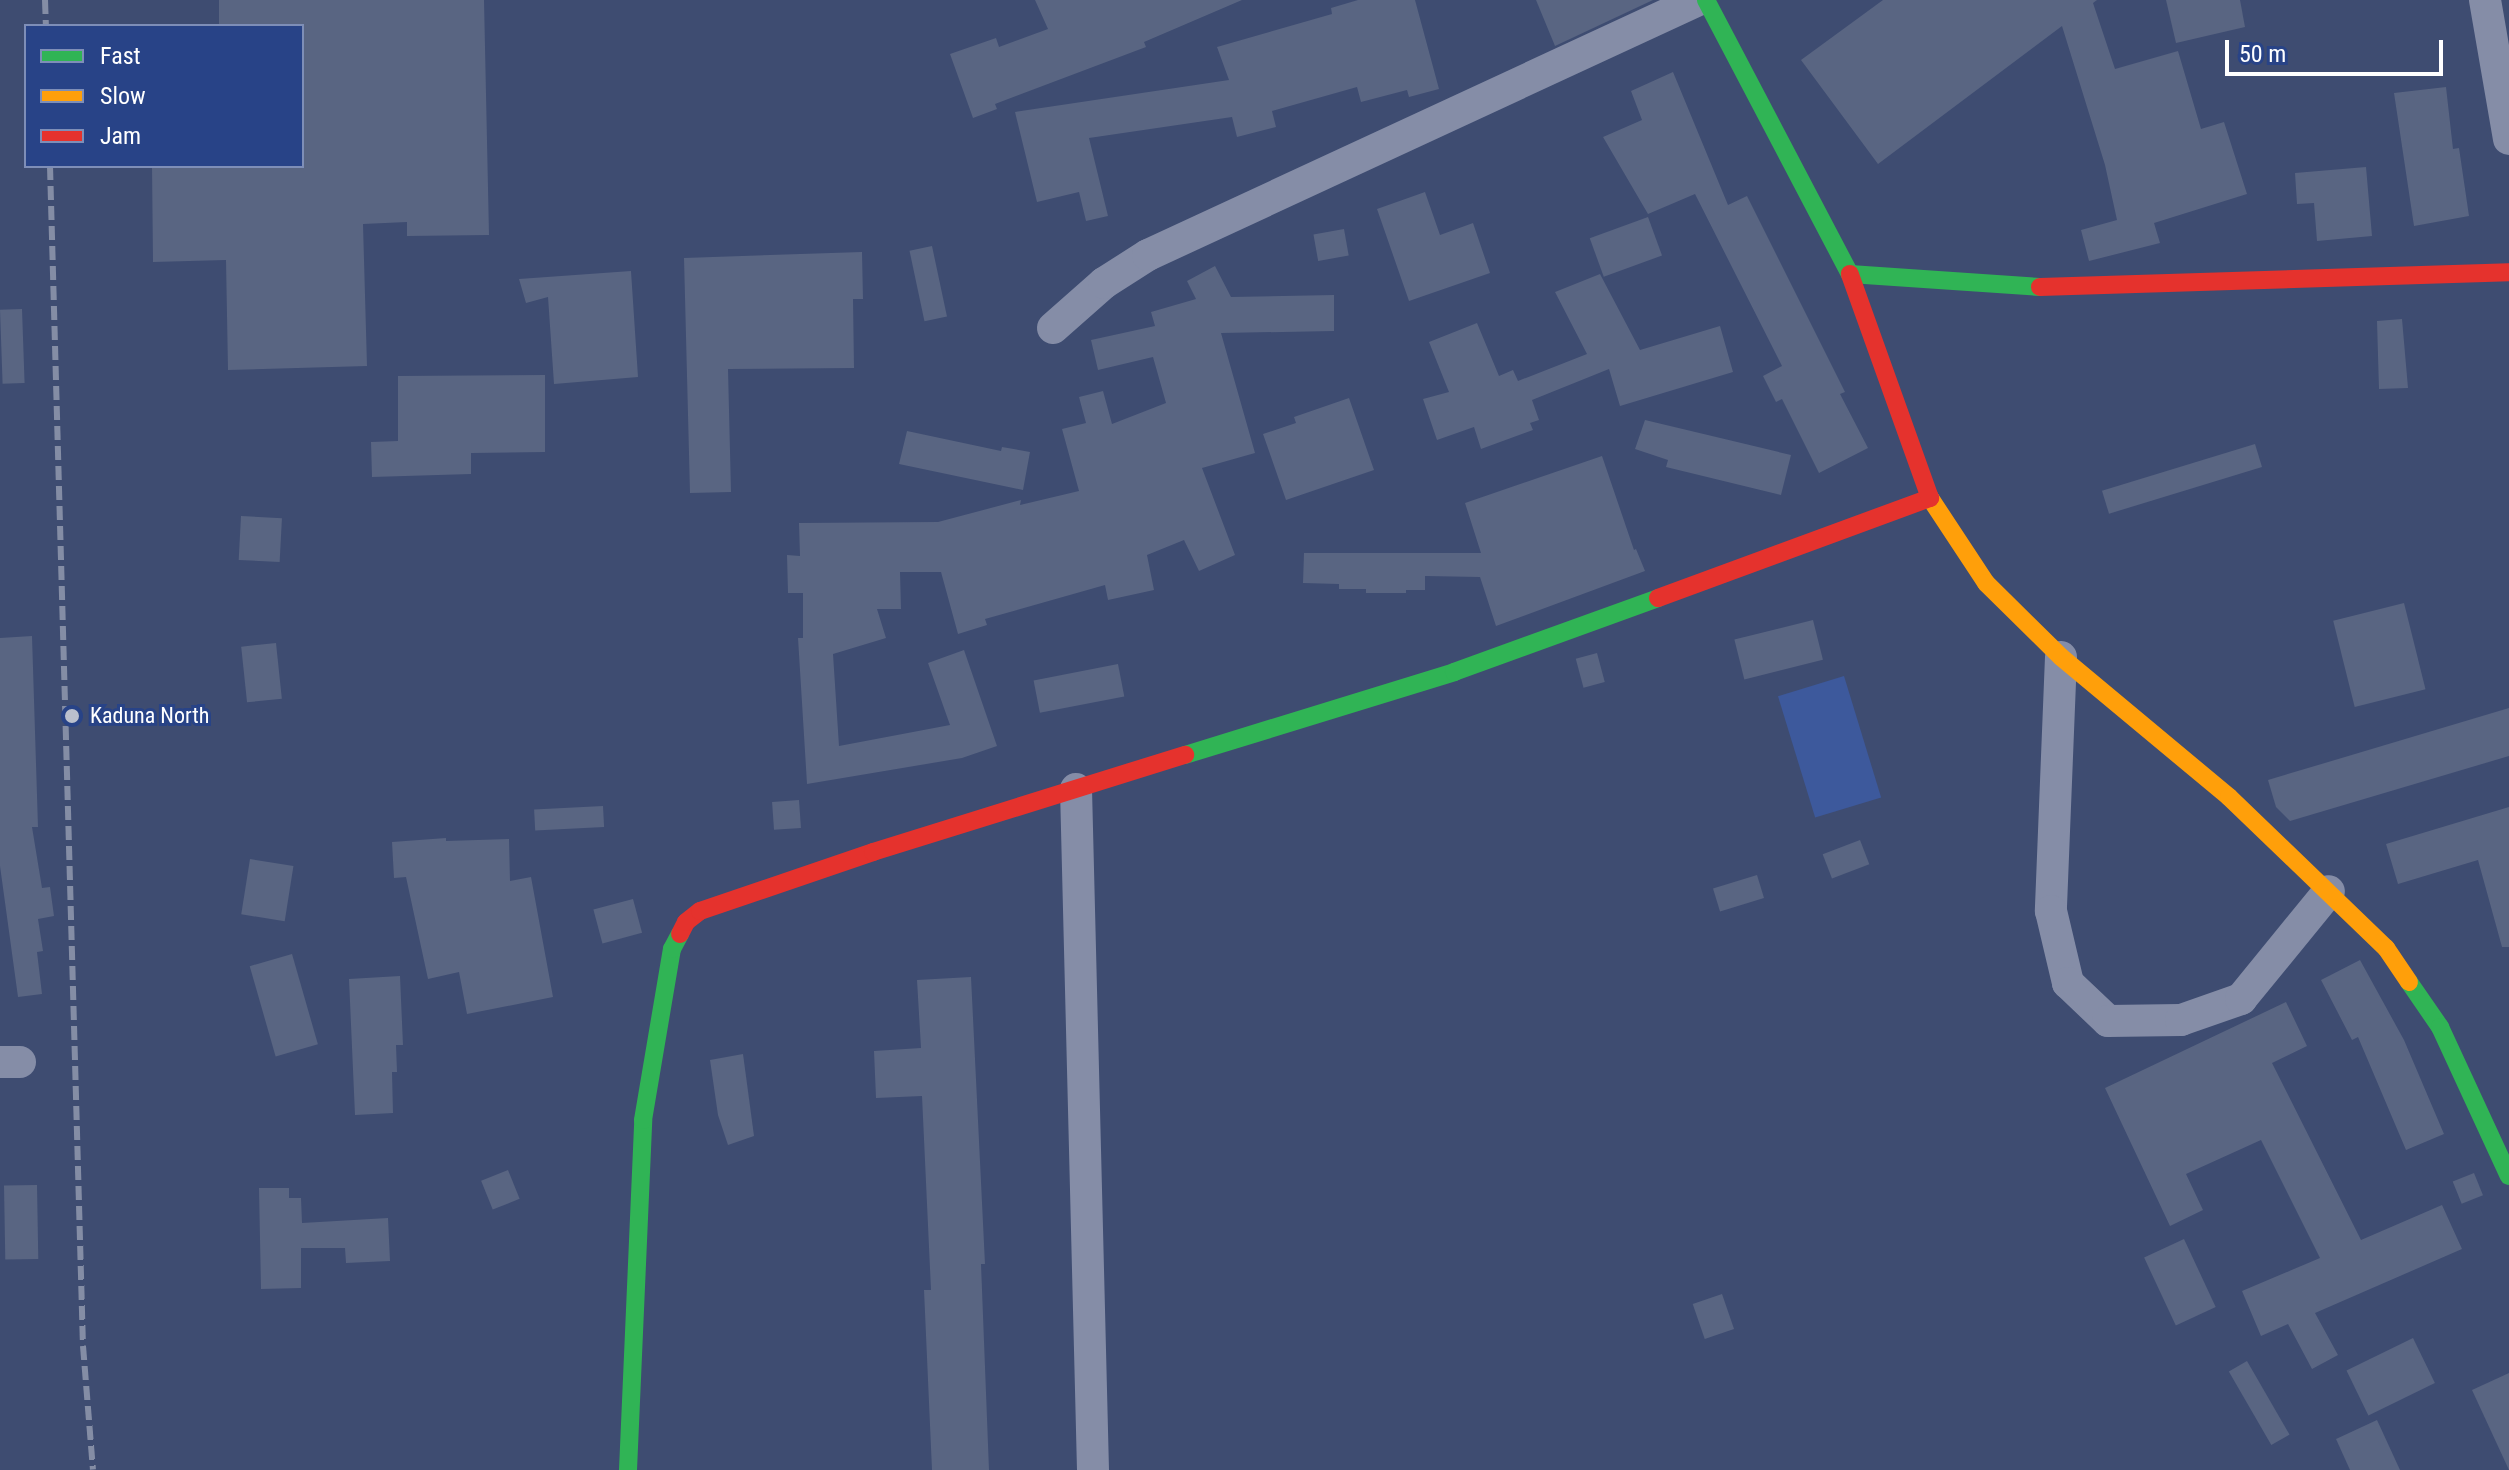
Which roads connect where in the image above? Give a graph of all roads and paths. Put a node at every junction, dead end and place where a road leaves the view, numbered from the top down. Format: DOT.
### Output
graph roads {
  1 [pos="1698,0"];
  2 [pos="1706,0"];
  3 [pos="2485,0"];
  4 [pos="2509,139"];
  5 [pos="2509,272"];
  6 [pos="1850,274"];
  7 [pos="1053,328"];
  8 [pos="1930,498"];
  9 [pos="2061,657"];
  10 [pos="1076,789"];
  11 [pos="2329,891"];
  12 [pos="2509,1176"];
  13 [pos="628,1470"];
  14 [pos="1093,1470"];
  1 -- 7 [label="street"];
  2 -- 6 [label="street"];
  3 -- 4 [label="street"];
  5 -- 6 [label="street"];
  6 -- 8 [label="street"];
  8 -- 9 [label="street"];
  8 -- 10 [label="street"];
  9 -- 11 [label="street"];
  9 -- 11 [label="street"];
  10 -- 13 [label="street"];
  10 -- 14 [label="street"];
  11 -- 12 [label="street"];
}
